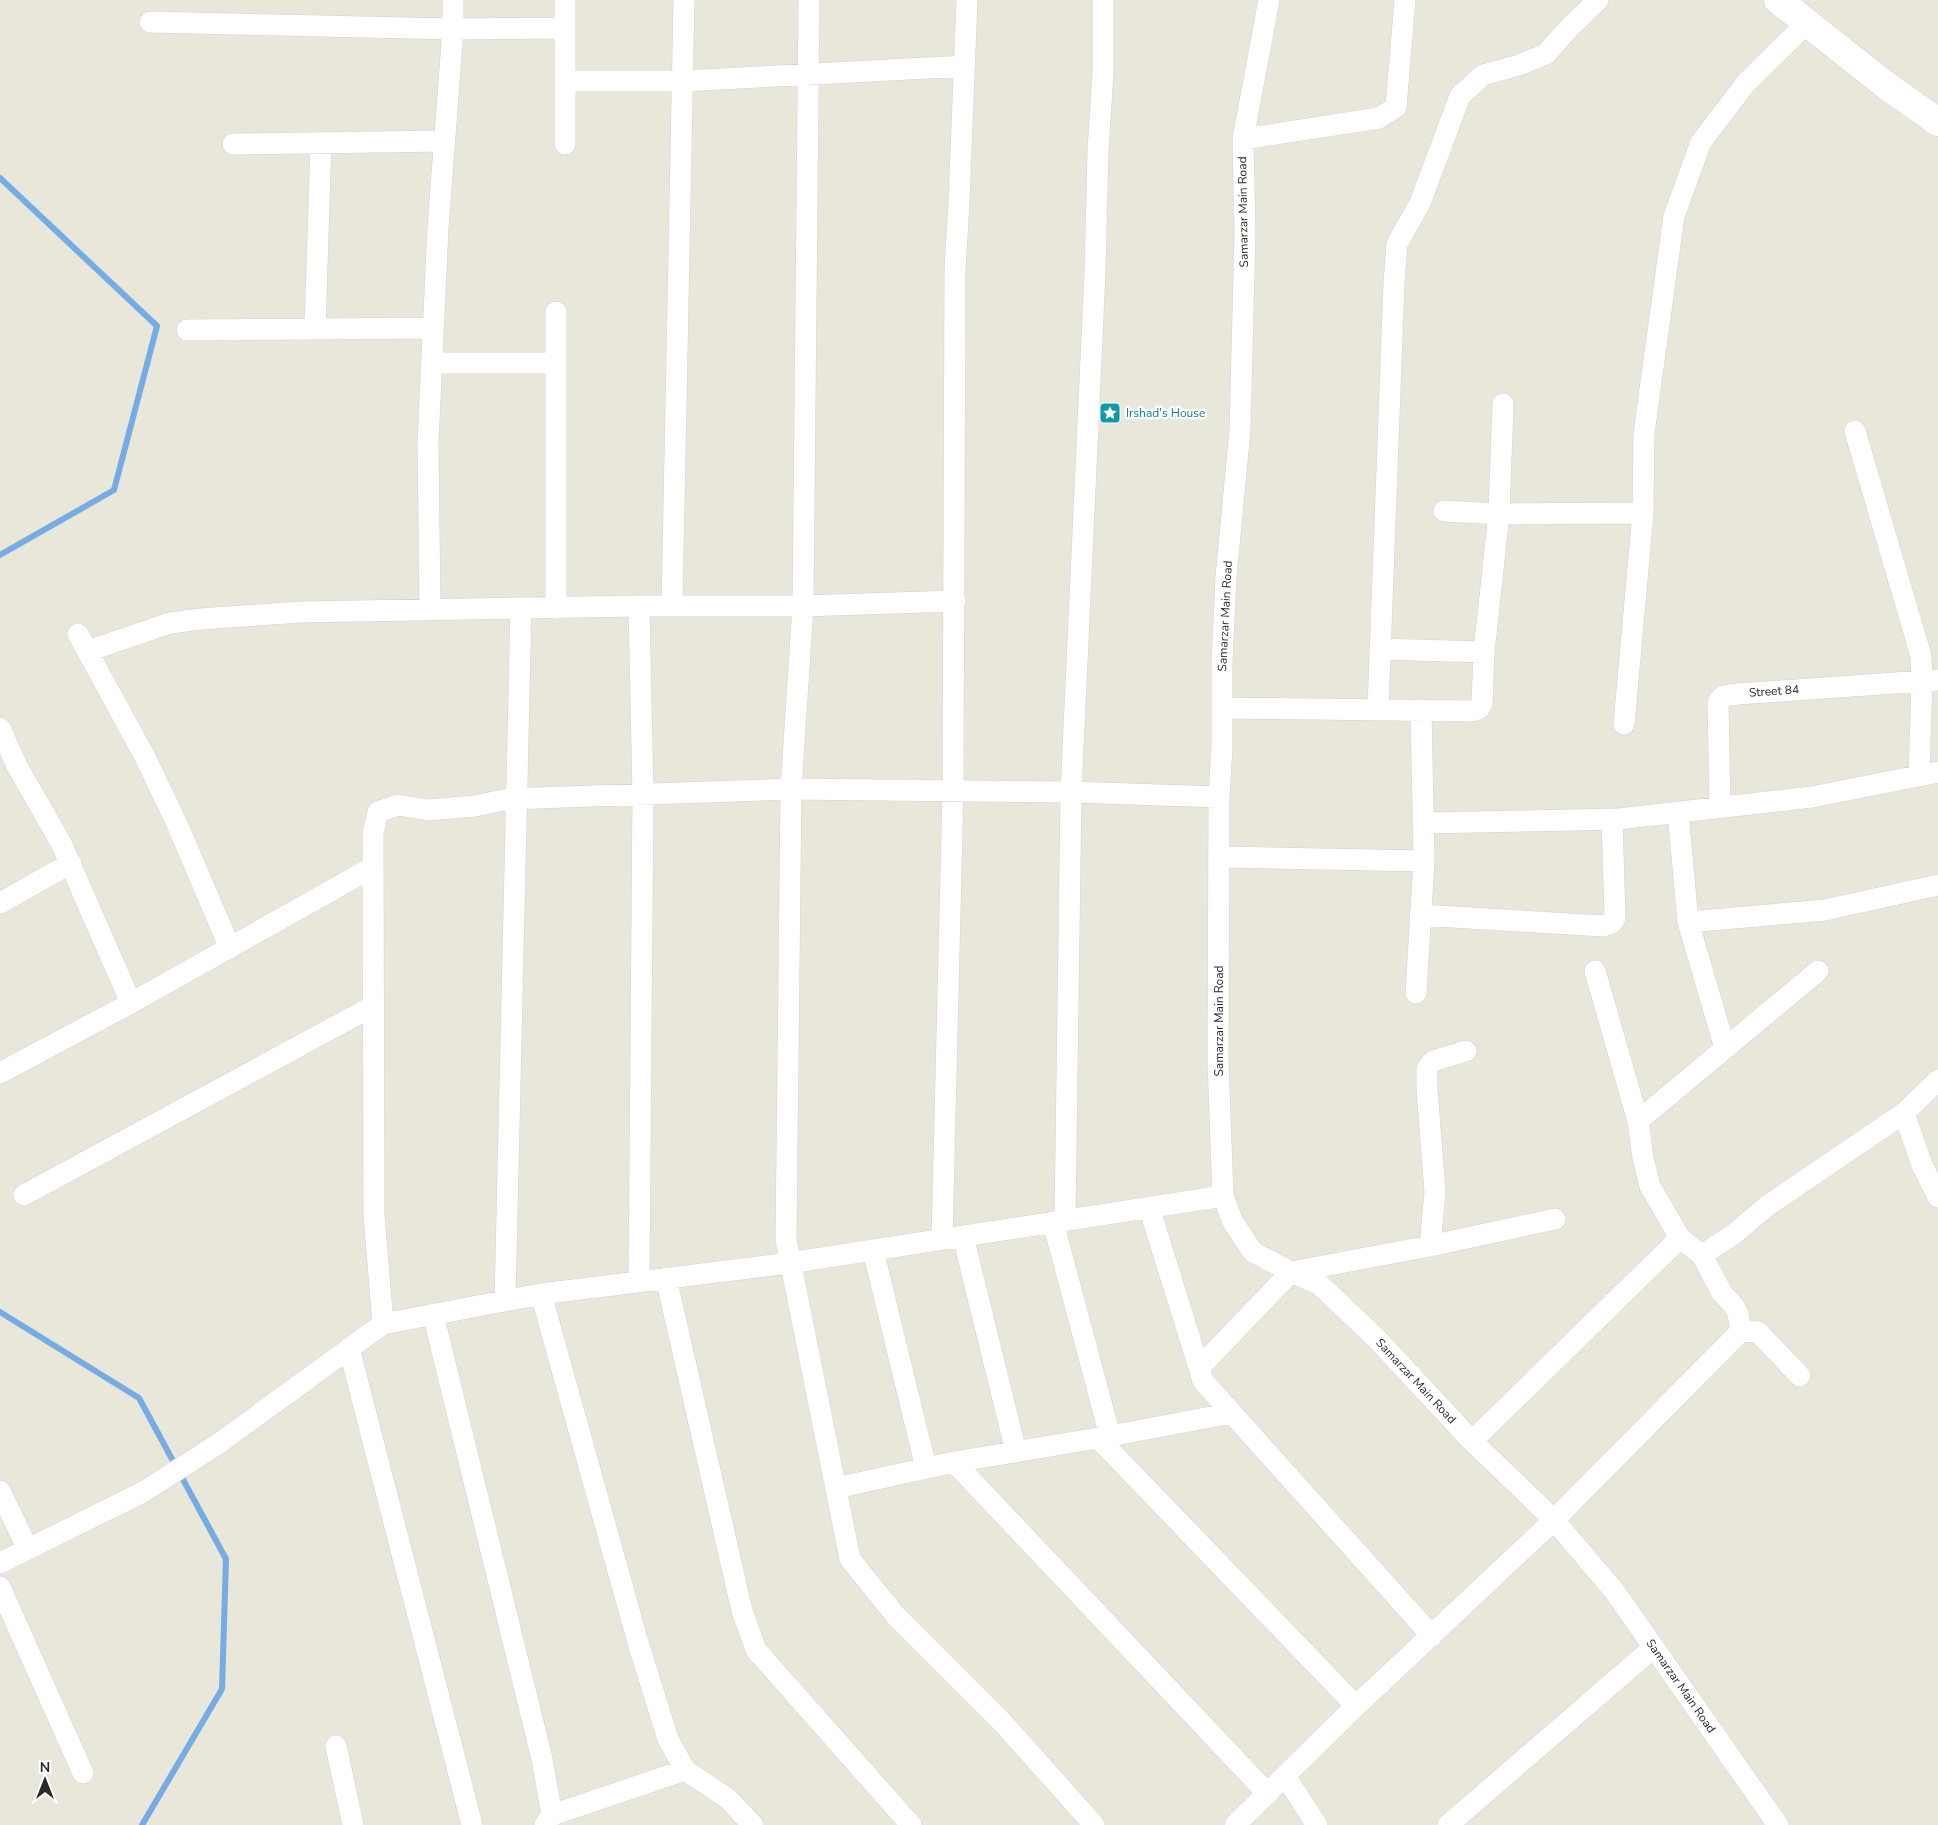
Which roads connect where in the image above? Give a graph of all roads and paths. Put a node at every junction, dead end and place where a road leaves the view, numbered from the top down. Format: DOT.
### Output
graph roads {
  1 [pos="453,0"];
  2 [pos="565,0"];
  3 [pos="684,0"];
  4 [pos="809,0"];
  5 [pos="967,0"];
  6 [pos="1103,0"];
  7 [pos="1269,0"];
  8 [pos="1405,0"];
  9 [pos="1598,0"];
  10 [pos="1778,0"];
  11 [pos="150,22"];
  12 [pos="1807,23"];
  13 [pos="564,28"];
  14 [pos="453,30"];
  15 [pos="965,66"];
  16 [pos="808,74"];
  17 [pos="565,81"];
  18 [pos="682,81"];
  19 [pos="1938,122"];
  20 [pos="1243,139"];
  21 [pos="444,141"];
  22 [pos="321,143"];
  23 [pos="233,144"];
  24 [pos="565,144"];
  25 [pos="556,312"];
  26 [pos="315,328"];
  27 [pos="433,328"];
  28 [pos="187,330"];
  29 [pos="431,363"];
  30 [pos="556,363"];
  31 [pos="1503,404"];
  32 [pos="1855,431"];
  33 [pos="1444,511"];
  34 [pos="1643,513"];
  35 [pos="1499,514"];
  36 [pos="955,601"];
  37 [pos="640,606"];
  38 [pos="672,606"];
  39 [pos="803,606"];
  40 [pos="521,608"];
  41 [pos="556,608"];
  42 [pos="430,610"];
  43 [pos="1380,649"];
  44 [pos="1484,652"];
  45 [pos="1930,681"];
  46 [pos="1222,708"];
  47 [pos="1378,709"];
  48 [pos="1421,710"];
  49 [pos="1624,724"];
  50 [pos="0,728"];
  51 [pos="1928,773"];
  52 [pos="791,788"];
  53 [pos="953,791"];
  54 [pos="1071,792"];
  55 [pos="643,794"];
  56 [pos="1219,797"];
  57 [pos="517,799"];
  58 [pos="1720,806"];
  59 [pos="1678,812"];
  60 [pos="1612,819"];
  61 [pos="1423,823"];
  62 [pos="1220,857"];
  63 [pos="1424,861"];
  64 [pos="71,863"];
  65 [pos="373,868"];
  66 [pos="1938,885"];
  67 [pos="0,902"];
  68 [pos="1420,914"];
  69 [pos="1688,922"];
  70 [pos="230,948"];
  71 [pos="1595,971"];
  72 [pos="1818,971"];
  73 [pos="1416,993"];
  74 [pos="131,1003"];
  75 [pos="374,1006"];
  76 [pos="1725,1048"];
  77 [pos="1466,1051"];
  78 [pos="0,1073"];
  79 [pos="1938,1080"];
  80 [pos="1904,1113"];
  81 [pos="1638,1121"];
  82 [pos="1930,1160"];
  83 [pos="24,1195"];
  84 [pos="1223,1196"];
  85 [pos="1938,1197"];
  86 [pos="1149,1207"];
  87 [pos="1555,1219"];
  88 [pos="1059,1221"];
  89 [pos="952,1238"];
  90 [pos="1680,1238"];
  91 [pos="1430,1246"];
  92 [pos="873,1250"];
  93 [pos="1702,1256"];
  94 [pos="790,1263"];
  95 [pos="1290,1272"];
  96 [pos="666,1278"];
  97 [pos="640,1282"];
  98 [pos="541,1294"];
  99 [pos="505,1301"];
  100 [pos="433,1314"];
  101 [pos="383,1324"];
  102 [pos="1741,1331"];
  103 [pos="349,1348"];
  104 [pos="1199,1368"];
  105 [pos="1800,1376"];
  106 [pos="1232,1413"];
  107 [pos="1104,1437"];
  108 [pos="1472,1441"];
  109 [pos="1016,1452"];
  110 [pos="954,1462"];
  111 [pos="926,1468"];
  112 [pos="836,1488"];
  113 [pos="0,1491"];
  114 [pos="1554,1520"];
  115 [pos="28,1549"];
  116 [pos="0,1563"];
  117 [pos="0,1587"];
  118 [pos="1432,1636"];
  119 [pos="1653,1648"];
  120 [pos="1356,1706"];
  121 [pos="336,1746"];
  122 [pos="685,1770"];
  123 [pos="83,1773"];
  124 [pos="1285,1776"];
  125 [pos="1268,1794"];
  126 [pos="548,1820"];
  127 [pos="353,1825"];
  128 [pos="472,1825"];
  129 [pos="753,1825"];
  130 [pos="911,1825"];
  131 [pos="1094,1825"];
  132 [pos="1235,1825"];
  133 [pos="1317,1825"];
  134 [pos="1448,1825"];
  135 [pos="1778,1825"];
  1 -- 14 [label="street"];
  2 -- 13 [label="street"];
  3 -- 18 [label="street"];
  4 -- 16 [label="street"];
  5 -- 15 [label="street"];
  6 -- 54 [label="street"];
  7 -- 20 [label="street, Samarzar Main Road"];
  8 -- 20 [label="street"];
  9 -- 43 [label="street"];
  10 -- 12 [label="main road"];
  11 -- 14 [label="street"];
  12 -- 19 [label="main road"];
  12 -- 34 [label="street"];
  13 -- 14 [label="street"];
  13 -- 17 [label="street"];
  14 -- 21 [label="street"];
  15 -- 16 [label="street"];
  15 -- 36 [label="street"];
  16 -- 18 [label="street"];
  16 -- 39 [label="street"];
  17 -- 18 [label="street"];
  17 -- 24 [label="street"];
  18 -- 38 [label="street"];
  20 -- 46 [label="street, Samarzar Main Road"];
  21 -- 22 [label="street"];
  21 -- 27 [label="street"];
  22 -- 23 [label="street"];
  22 -- 26 [label="street"];
  25 -- 30 [label="street"];
  26 -- 27 [label="street"];
  26 -- 28 [label="street"];
  27 -- 29 [label="street"];
  29 -- 30 [label="street"];
  29 -- 42 [label="street"];
  30 -- 41 [label="street"];
  31 -- 35 [label="street"];
  32 -- 45 [label="street"];
  33 -- 35 [label="street"];
  34 -- 35 [label="street"];
  34 -- 49 [label="street"];
  35 -- 44 [label="street"];
  36 -- 39 [label="street"];
  36 -- 53 [label="street"];
  37 -- 38 [label="street"];
  37 -- 41 [label="street"];
  37 -- 55 [label="street"];
  38 -- 39 [label="street"];
  39 -- 52 [label="street"];
  40 -- 41 [label="street"];
  40 -- 42 [label="street"];
  40 -- 57 [label="street"];
  42 -- 70 [label="street"];
  43 -- 44 [label="street"];
  43 -- 47 [label="street"];
  44 -- 48 [label="street"];
  45 -- 51 [label="street"];
  45 -- 58 [label="street, Street 84"];
  46 -- 47 [label="street"];
  46 -- 56 [label="street, Samarzar Main Road"];
  47 -- 48 [label="street"];
  48 -- 61 [label="street"];
  50 -- 64 [label="street"];
  51 -- 58 [label="street"];
  52 -- 53 [label="street"];
  52 -- 55 [label="street"];
  52 -- 94 [label="street"];
  53 -- 54 [label="street"];
  53 -- 89 [label="street"];
  54 -- 56 [label="street"];
  54 -- 88 [label="street"];
  55 -- 57 [label="street"];
  55 -- 97 [label="street"];
  56 -- 62 [label="street, Samarzar Main Road"];
  57 -- 65 [label="street"];
  57 -- 99 [label="street"];
  58 -- 59 [label="street"];
  59 -- 60 [label="street"];
  59 -- 69 [label="street"];
  60 -- 61 [label="street"];
  60 -- 68 [label="street"];
  61 -- 63 [label="street"];
  62 -- 63 [label="street"];
  62 -- 84 [label="street, Samarzar Main Road"];
  63 -- 68 [label="street"];
  64 -- 67 [label="street"];
  64 -- 74 [label="street"];
  65 -- 70 [label="street"];
  65 -- 75 [label="street"];
  66 -- 69 [label="street"];
  68 -- 73 [label="street"];
  69 -- 76 [label="street"];
  70 -- 74 [label="street"];
  71 -- 81 [label="street"];
  72 -- 76 [label="street"];
  74 -- 78 [label="street"];
  75 -- 83 [label="street"];
  75 -- 101 [label="street"];
  76 -- 81 [label="street"];
  77 -- 91 [label="street"];
  79 -- 80 [label="street"];
  80 -- 82 [label="street"];
  80 -- 93 [label="street"];
  81 -- 90 [label="street"];
  82 -- 85 [label="street"];
  84 -- 86 [label="street"];
  84 -- 95 [label="street, Samarzar Main Road"];
  86 -- 88 [label="street"];
  86 -- 104 [label="street"];
  87 -- 91 [label="street"];
  88 -- 89 [label="street"];
  88 -- 107 [label="street"];
  89 -- 92 [label="street"];
  89 -- 109 [label="street"];
  90 -- 93 [label="street"];
  90 -- 108 [label="street"];
  91 -- 95 [label="street"];
  92 -- 94 [label="street"];
  92 -- 111 [label="street"];
  93 -- 102 [label="street"];
  94 -- 96 [label="street"];
  94 -- 112 [label="street"];
  95 -- 104 [label="street"];
  95 -- 108 [label="street, Samarzar Main Road"];
  96 -- 97 [label="street"];
  96 -- 130 [label="street"];
  97 -- 98 [label="street"];
  98 -- 99 [label="street"];
  98 -- 122 [label="street"];
  99 -- 100 [label="street"];
  100 -- 101 [label="street"];
  100 -- 126 [label="street"];
  101 -- 103 [label="street"];
  102 -- 105 [label="street"];
  102 -- 114 [label="street"];
  103 -- 115 [label="street"];
  103 -- 128 [label="street"];
  104 -- 106 [label="street"];
  106 -- 107 [label="street"];
  106 -- 118 [label="street"];
  107 -- 109 [label="street"];
  107 -- 120 [label="street"];
  108 -- 114 [label="street, Samarzar Main Road"];
  109 -- 110 [label="street"];
  110 -- 111 [label="street"];
  110 -- 125 [label="street"];
  111 -- 112 [label="street"];
  112 -- 131 [label="street"];
  113 -- 115 [label="street"];
  114 -- 118 [label="street"];
  114 -- 119 [label="street, Samarzar Main Road"];
  115 -- 116 [label="street"];
  117 -- 123 [label="street"];
  118 -- 120 [label="street"];
  119 -- 134 [label="street"];
  119 -- 135 [label="street, Samarzar Main Road"];
  120 -- 124 [label="street"];
  121 -- 127 [label="street"];
  122 -- 126 [label="street"];
  122 -- 129 [label="street"];
  124 -- 125 [label="street"];
  124 -- 133 [label="street"];
  125 -- 132 [label="street"];
}
